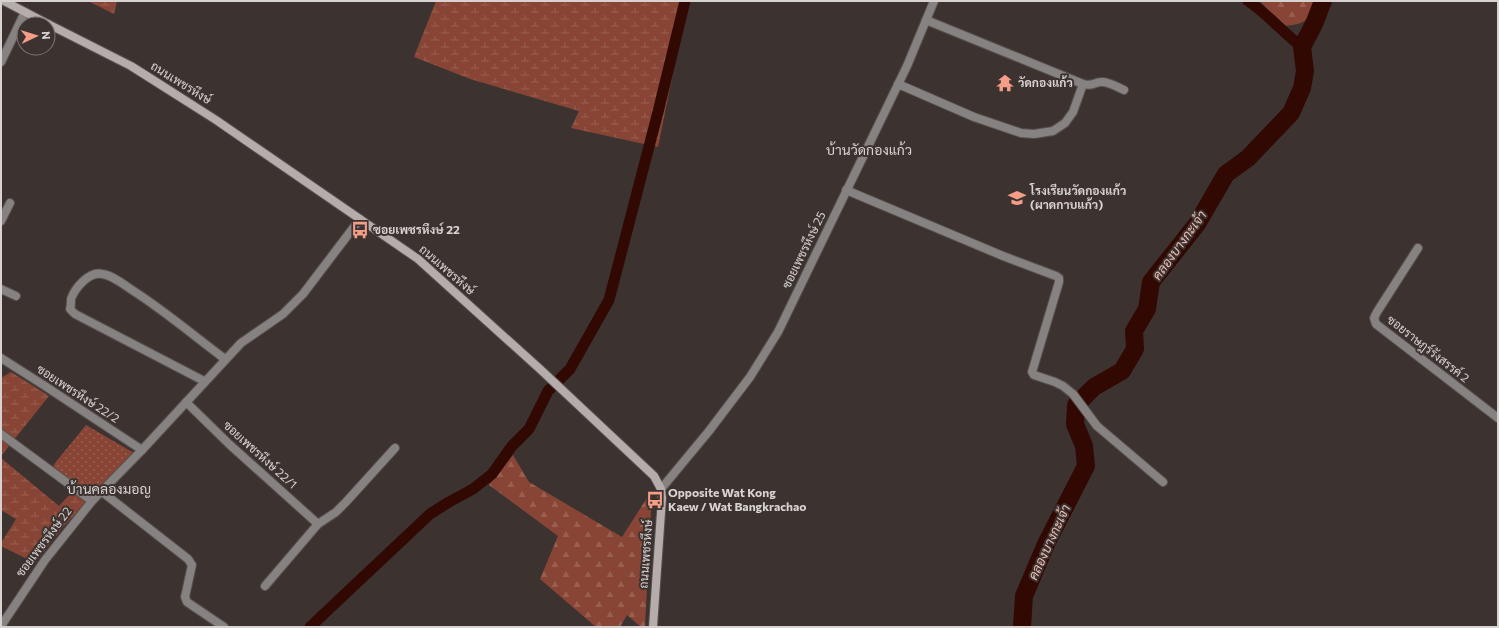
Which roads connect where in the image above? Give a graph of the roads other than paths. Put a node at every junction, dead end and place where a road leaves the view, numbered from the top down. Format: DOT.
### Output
graph roads {
  1 [pos="4,1"];
  2 [pos="934,1"];
  3 [pos="25,12"];
  4 [pos="33,16"];
  5 [pos="926,20"];
  6 [pos="56,28"];
  7 [pos="1,62"];
  8 [pos="898,84"];
  9 [pos="1083,84"];
  10 [pos="1124,90"];
  11 [pos="846,190"];
  12 [pos="10,203"];
  13 [pos="360,219"];
  14 [pos="1,221"];
  15 [pos="1418,248"];
  16 [pos="1,289"];
  17 [pos="16,296"];
  18 [pos="1,358"];
  19 [pos="224,360"];
  20 [pos="204,382"];
  21 [pos="186,402"];
  22 [pos="1498,418"];
  23 [pos="1,434"];
  24 [pos="395,448"];
  25 [pos="142,450"];
  26 [pos="1163,482"];
  27 [pos="661,489"];
  28 [pos="101,491"];
  29 [pos="92,501"];
  30 [pos="318,524"];
  31 [pos="265,586"];
  32 [pos="1,626"];
  33 [pos="224,627"];
  34 [pos="653,627"];
  1 -- 3 [label="main road, ถนนเพชรหึงษ์"];
  2 -- 5 [label="street, ซอยเพชรหึงษ์ 25"];
  3 -- 4 [label="main road, ถนนเพชรหึงษ์"];
  3 -- 7 [label="street"];
  5 -- 8 [label="street, ซอยเพชรหึงษ์ 25"];
  5 -- 9 [label="street"];
  6 -- 13 [label="main road, ถนนเพชรหึงษ์"];
  8 -- 9 [label="street"];
  8 -- 11 [label="street, ซอยเพชรหึงษ์ 25"];
  9 -- 10 [label="street"];
  11 -- 26 [label="street"];
  11 -- 27 [label="street, ซอยเพชรหึงษ์ 25"];
  12 -- 14 [label="street"];
  13 -- 19 [label="street, ซอยเพชรหึงษ์ 22"];
  13 -- 27 [label="main road, ถนนเพชรหึงษ์"];
  15 -- 22 [label="street, ซอยราษฎร์รังสรรค์ 2"];
  16 -- 17 [label="street"];
  18 -- 25 [label="street, ซอยเพชรหึงษ์ 22/2"];
  19 -- 20 [label="street, ซอยเพชรหึงษ์ 22"];
  19 -- 20 [label="street"];
  20 -- 21 [label="street, ซอยเพชรหึงษ์ 22"];
  21 -- 25 [label="street, ซอยเพชรหึงษ์ 22"];
  21 -- 30 [label="street, ซอยเพชรหึงษ์ 22/1"];
  23 -- 29 [label="street"];
  24 -- 30 [label="street"];
  25 -- 28 [label="street, ซอยเพชรหึงษ์ 22"];
  27 -- 34 [label="main road, ถนนเพชรหึงษ์"];
  28 -- 29 [label="street, ซอยเพชรหึงษ์ 22"];
  28 -- 33 [label="street"];
  29 -- 32 [label="street, ซอยเพชรหึงษ์ 22"];
  30 -- 31 [label="street"];
}
